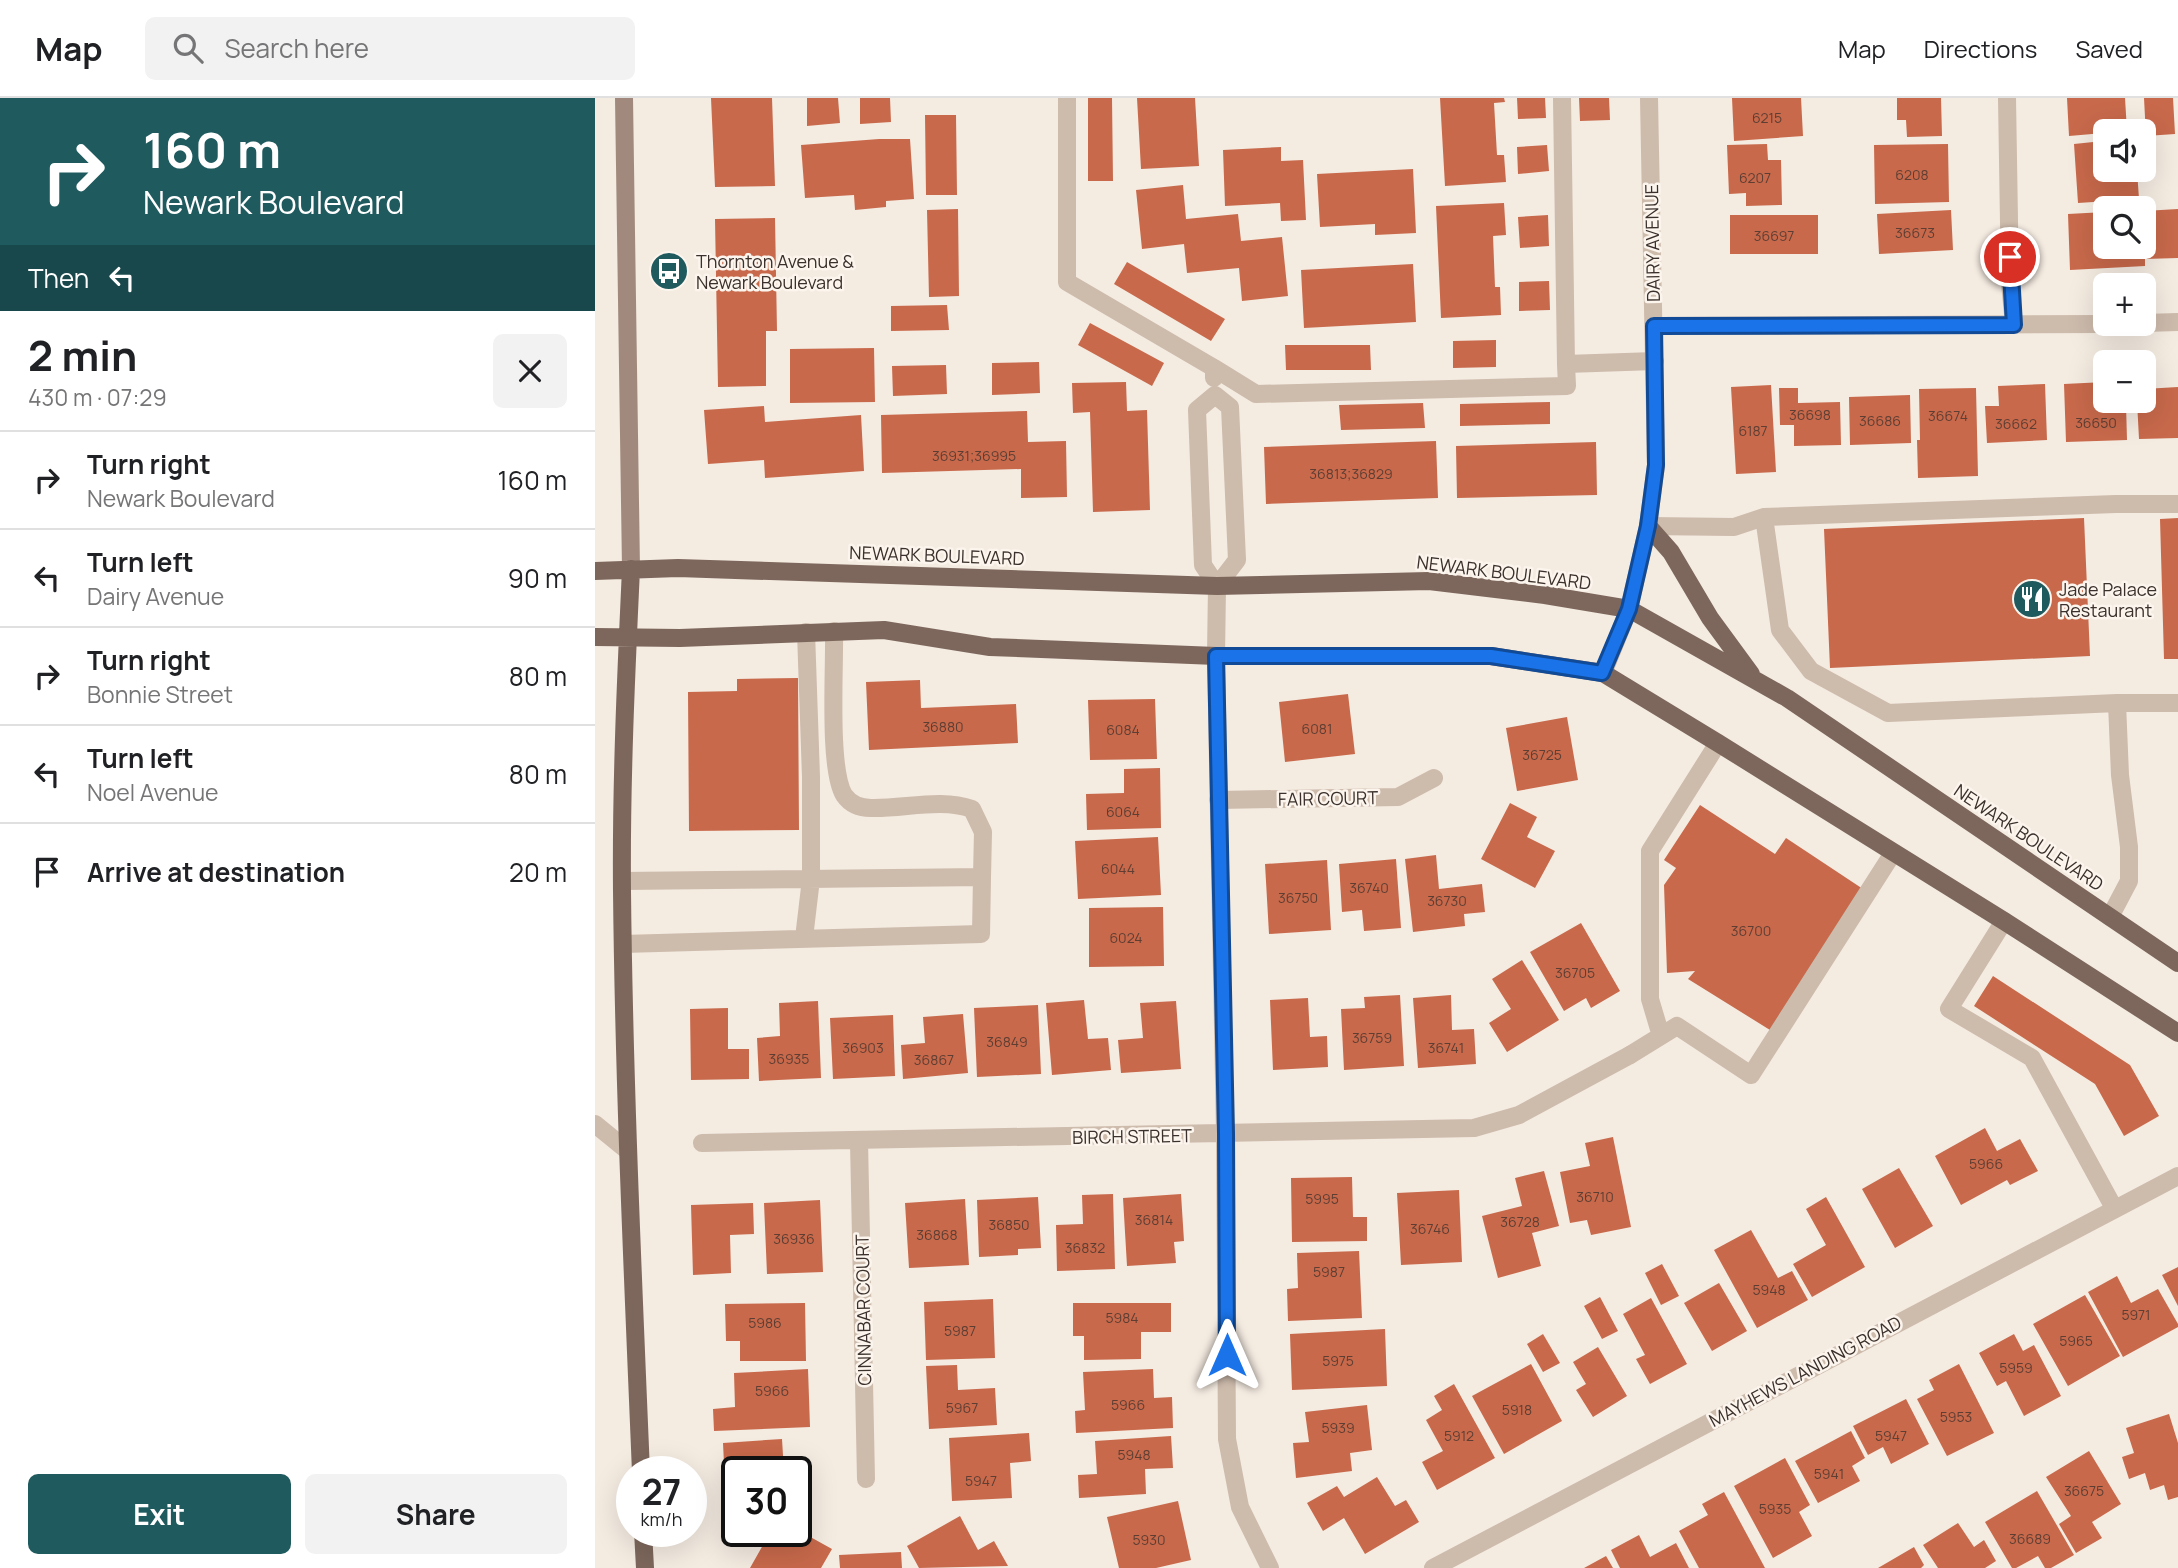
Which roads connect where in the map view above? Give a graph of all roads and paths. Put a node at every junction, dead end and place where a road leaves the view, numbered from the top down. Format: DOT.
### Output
graph roads {
  1 [pos="624,98"];
  2 [pos="1067,98"];
  3 [pos="1562,98"];
  4 [pos="1649,98"];
  5 [pos="2007,98"];
  6 [pos="2178,322"];
  7 [pos="2156,323"];
  8 [pos="2093,324"];
  9 [pos="2014,325"];
  10 [pos="1654,326"];
  11 [pos="1655,361"];
  12 [pos="1566,364"];
  13 [pos="1214,368"];
  14 [pos="1215,395"];
  15 [pos="2178,504"];
  16 [pos="1764,517"];
  17 [pos="1648,526"];
  18 [pos="631,569"];
  19 [pos="595,571"];
  20 [pos="1217,586"];
  21 [pos="1629,609"];
  22 [pos="834,631"];
  23 [pos="806,632"];
  24 [pos="595,637"];
  25 [pos="628,638"];
  26 [pos="1216,656"];
  27 [pos="1602,673"];
  28 [pos="1755,680"];
  29 [pos="2117,703"];
  30 [pos="2178,703"];
  31 [pos="1718,743"];
  32 [pos="1434,778"];
  33 [pos="1218,800"];
  34 [pos="1893,853"];
  35 [pos="982,877"];
  36 [pos="811,879"];
  37 [pos="622,881"];
  38 [pos="2110,917"];
  39 [pos="2004,921"];
  40 [pos="804,938"];
  41 [pos="623,944"];
  42 [pos="2178,963"];
  43 [pos="2178,1034"];
  44 [pos="1661,1036"];
  45 [pos="595,1124"];
  46 [pos="1226,1133"];
  47 [pos="859,1141"];
  48 [pos="702,1143"];
  49 [pos="628,1151"];
  50 [pos="2178,1175"];
  51 [pos="2114,1208"];
  52 [pos="640,1456"];
  53 [pos="866,1479"];
  54 [pos="644,1547"];
  55 [pos="645,1568"];
  56 [pos="1270,1568"];
  57 [pos="1433,1568"];
  1 -- 18 [label="main road"];
  2 -- 13 [label="street"];
  3 -- 12 [label="street"];
  4 -- 10 [label="street, DAIRY AVENUE"];
  5 -- 9 [label="street"];
  6 -- 7 [label="street"];
  8 -- 9 [label="street"];
  9 -- 10 [label="street"];
  10 -- 11 [label="street, DAIRY AVENUE"];
  11 -- 12 [label="street"];
  11 -- 17 [label="street, DAIRY AVENUE"];
  12 -- 13 [label="street"];
  13 -- 14 [label="street"];
  14 -- 20 [label="street"];
  14 -- 20 [label="street"];
  15 -- 16 [label="street"];
  16 -- 17 [label="street"];
  16 -- 29 [label="street"];
  17 -- 21 [label="street, DAIRY AVENUE"];
  17 -- 28 [label="main road"];
  18 -- 19 [label="main road, NEWARK BOULEVARD"];
  18 -- 20 [label="main road, NEWARK BOULEVARD"];
  18 -- 25 [label="main road"];
  20 -- 21 [label="main road, NEWARK BOULEVARD"];
  20 -- 26 [label="street"];
  21 -- 27 [label="street, DAIRY AVENUE"];
  21 -- 28 [label="main road, NEWARK BOULEVARD"];
  22 -- 23 [label="main road"];
  22 -- 26 [label="main road"];
  22 -- 35 [label="street"];
  23 -- 25 [label="main road"];
  23 -- 36 [label="street"];
  24 -- 25 [label="main road"];
  25 -- 37 [label="main road"];
  26 -- 27 [label="main road"];
  26 -- 33 [label="street"];
  27 -- 31 [label="main road"];
  28 -- 38 [label="main road, NEWARK BOULEVARD"];
  29 -- 30 [label="street"];
  29 -- 38 [label="street"];
  31 -- 34 [label="main road"];
  31 -- 44 [label="street"];
  32 -- 33 [label="street, FAIR COURT"];
  33 -- 46 [label="street"];
  34 -- 39 [label="main road"];
  34 -- 44 [label="street"];
  35 -- 36 [label="street"];
  35 -- 40 [label="street"];
  36 -- 37 [label="street"];
  36 -- 40 [label="street"];
  37 -- 41 [label="main road"];
  38 -- 42 [label="main road, NEWARK BOULEVARD"];
  39 -- 43 [label="main road"];
  39 -- 51 [label="street"];
  40 -- 41 [label="street"];
  41 -- 49 [label="main road"];
  44 -- 46 [label="street, BIRCH STREET"];
  45 -- 49 [label="street"];
  46 -- 47 [label="street, BIRCH STREET"];
  46 -- 56 [label="street"];
  47 -- 48 [label="street, BIRCH STREET"];
  47 -- 53 [label="street, CINNABAR COURT"];
  49 -- 52 [label="main road"];
  50 -- 51 [label="street, MAYHEWS LANDING ROAD"];
  51 -- 57 [label="street, MAYHEWS LANDING ROAD"];
  54 -- 55 [label="main road"];
}
